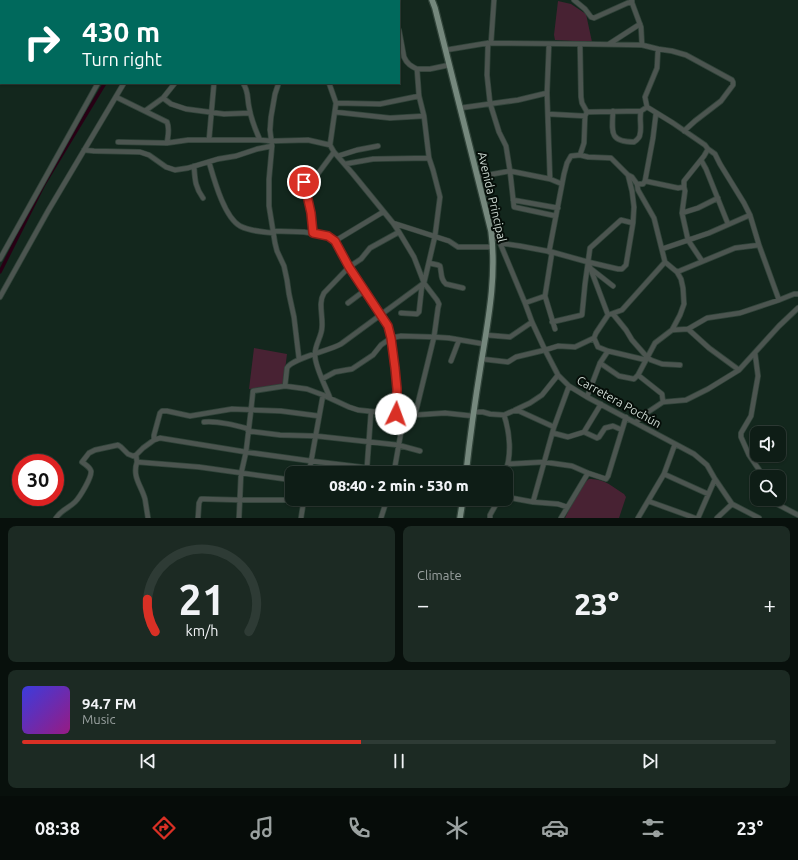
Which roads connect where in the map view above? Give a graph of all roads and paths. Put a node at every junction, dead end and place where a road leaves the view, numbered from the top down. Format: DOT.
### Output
graph roads {
  1 [pos="432,0"];
  2 [pos="494,0"];
  3 [pos="576,0"];
  4 [pos="631,1"];
  5 [pos="640,24"];
  6 [pos="400,39"];
  7 [pos="490,43"];
  8 [pos="548,44"];
  9 [pos="580,44"];
  10 [pos="608,44"];
  11 [pos="642,45"];
  12 [pos="658,49"];
  13 [pos="446,50"];
  14 [pos="402,57"];
  15 [pos="449,66"];
  16 [pos="417,69"];
  17 [pos="97,84"];
  18 [pos="123,84"];
  19 [pos="174,84"];
  20 [pos="214,84"];
  21 [pos="244,84"];
  22 [pos="278,84"];
  23 [pos="329,84"];
  24 [pos="547,93"];
  25 [pos="419,96"];
  26 [pos="116,97"];
  27 [pos="163,98"];
  28 [pos="336,103"];
  29 [pos="490,103"];
  30 [pos="460,108"];
  31 [pos="647,108"];
  32 [pos="145,111"];
  33 [pos="613,111"];
  34 [pos="641,111"];
  35 [pos="335,112"];
  36 [pos="211,113"];
  37 [pos="250,113"];
  38 [pos="656,113"];
  39 [pos="548,114"];
  40 [pos="586,114"];
  41 [pos="424,116"];
  42 [pos="684,131"];
  43 [pos="209,140"];
  44 [pos="260,140"];
  45 [pos="118,142"];
  46 [pos="167,143"];
  47 [pos="272,144"];
  48 [pos="330,145"];
  49 [pos="378,146"];
  50 [pos="708,148"];
  51 [pos="84,150"];
  52 [pos="336,154"];
  53 [pos="580,155"];
  54 [pos="429,158"];
  55 [pos="701,160"];
  56 [pos="210,162"];
  57 [pos="345,164"];
  58 [pos="194,166"];
  59 [pos="510,171"];
  60 [pos="628,175"];
  61 [pos="477,177"];
  62 [pos="550,179"];
  63 [pos="645,181"];
  64 [pos="562,184"];
  65 [pos="637,184"];
  66 [pos="684,187"];
  67 [pos="203,198"];
  68 [pos="718,198"];
  69 [pos="513,200"];
  70 [pos="558,208"];
  71 [pos="383,212"];
  72 [pos="682,212"];
  73 [pos="750,215"];
  74 [pos="556,216"];
  75 [pos="393,223"];
  76 [pos="633,223"];
  77 [pos="728,224"];
  78 [pos="273,232"];
  79 [pos="399,232"];
  80 [pos="491,232"];
  81 [pos="313,233"];
  82 [pos="435,236"];
  83 [pos="688,240"];
  84 [pos="335,241"];
  85 [pos="500,243"];
  86 [pos="759,245"];
  87 [pos="493,247"];
  88 [pos="662,249"];
  89 [pos="551,252"];
  90 [pos="0,259"];
  91 [pos="702,261"];
  92 [pos="588,262"];
  93 [pos="665,262"];
  94 [pos="429,263"];
  95 [pos="349,267"];
  96 [pos="590,268"];
  97 [pos="677,272"];
  98 [pos="423,284"];
  99 [pos="613,286"];
  100 [pos="463,288"];
  101 [pos="364,291"];
  102 [pos="798,294"];
  103 [pos="545,296"];
  104 [pos="0,297"];
  105 [pos="779,300"];
  106 [pos="348,303"];
  107 [pos="525,303"];
  108 [pos="798,308"];
  109 [pos="401,313"];
  110 [pos="381,314"];
  111 [pos="610,315"];
  112 [pos="532,322"];
  113 [pos="552,322"];
  114 [pos="555,329"];
  115 [pos="688,329"];
  116 [pos="672,330"];
  117 [pos="486,335"];
  118 [pos="434,337"];
  119 [pos="391,338"];
  120 [pos="594,338"];
  121 [pos="459,340"];
  122 [pos="484,344"];
  123 [pos="545,350"];
  124 [pos="608,351"];
  125 [pos="755,353"];
  126 [pos="315,354"];
  127 [pos="646,358"];
  128 [pos="300,359"];
  129 [pos="482,359"];
  130 [pos="451,361"];
  131 [pos="600,364"];
  132 [pos="680,364"];
  133 [pos="739,370"];
  134 [pos="638,375"];
  135 [pos="558,376"];
  136 [pos="322,379"];
  137 [pos="285,386"];
  138 [pos="569,386"];
  139 [pos="323,395"];
  140 [pos="587,396"];
  141 [pos="330,398"];
  142 [pos="662,402"];
  143 [pos="601,404"];
  144 [pos="251,410"];
  145 [pos="514,411"];
  146 [pos="371,412"];
  147 [pos="396,414"];
  148 [pos="473,414"];
  149 [pos="404,415"];
  150 [pos="415,415"];
  151 [pos="504,415"];
  152 [pos="319,416"];
  153 [pos="626,417"];
  154 [pos="204,422"];
  155 [pos="636,422"];
  156 [pos="554,427"];
  157 [pos="248,430"];
  158 [pos="622,430"];
  159 [pos="584,432"];
  160 [pos="553,433"];
  161 [pos="316,436"];
  162 [pos="154,440"];
  163 [pos="368,442"];
  164 [pos="675,444"];
  165 [pos="398,445"];
  166 [pos="420,451"];
  167 [pos="246,452"];
  168 [pos="136,455"];
  169 [pos="311,461"];
  170 [pos="137,462"];
  171 [pos="544,462"];
  172 [pos="508,464"];
  173 [pos="310,466"];
  174 [pos="351,466"];
  175 [pos="367,466"];
  176 [pos="395,466"];
  177 [pos="467,466"];
  178 [pos="759,470"];
  179 [pos="588,473"];
  180 [pos="242,474"];
  181 [pos="664,474"];
  182 [pos="285,479"];
  183 [pos="715,479"];
  184 [pos="708,494"];
  185 [pos="513,498"];
  186 [pos="240,500"];
  187 [pos="285,500"];
  188 [pos="648,501"];
  189 [pos="533,502"];
  190 [pos="732,504"];
  191 [pos="303,506"];
  192 [pos="385,506"];
  193 [pos="462,506"];
  194 [pos="495,506"];
  195 [pos="780,506"];
  196 [pos="567,507"];
  197 [pos="798,516"];
  198 [pos="56,518"];
  199 [pos="148,518"];
  200 [pos="198,518"];
  201 [pos="239,518"];
  202 [pos="301,518"];
  203 [pos="381,518"];
  204 [pos="460,518"];
  205 [pos="490,518"];
  206 [pos="561,518"];
  207 [pos="638,518"];
  208 [pos="696,518"];
  209 [pos="717,518"];
  210 [pos="759,518"];
  1 -- 13 [label="main road, Avenida Principal"];
  2 -- 7 [label="street"];
  3 -- 4 [label="street"];
  4 -- 5 [label="street"];
  5 -- 10 [label="street"];
  5 -- 11 [label="street"];
  6 -- 14 [label="street"];
  7 -- 8 [label="street"];
  7 -- 13 [label="street"];
  7 -- 29 [label="street"];
  8 -- 9 [label="street"];
  8 -- 24 [label="street"];
  9 -- 10 [label="street"];
  9 -- 40 [label="street"];
  10 -- 11 [label="street"];
  11 -- 12 [label="street"];
  12 -- 31 [label="street"];
  12 -- 42 [label="street"];
  13 -- 15 [label="main road, Avenida Principal"];
  14 -- 16 [label="street"];
  15 -- 16 [label="street"];
  15 -- 30 [label="main road, Avenida Principal"];
  16 -- 25 [label="street"];
  17 -- 90 [label="street"];
  18 -- 26 [label="street"];
  19 -- 27 [label="street"];
  20 -- 36 [label="street"];
  21 -- 37 [label="street"];
  22 -- 47 [label="street"];
  23 -- 28 [label="street"];
  24 -- 29 [label="street"];
  24 -- 39 [label="street"];
  25 -- 28 [label="street"];
  25 -- 41 [label="street"];
  26 -- 32 [label="street"];
  26 -- 51 [label="street"];
  27 -- 32 [label="street"];
  27 -- 36 [label="street"];
  28 -- 35 [label="street"];
  29 -- 30 [label="street"];
  29 -- 59 [label="street"];
  30 -- 61 [label="main road, Avenida Principal"];
  31 -- 34 [label="street"];
  31 -- 38 [label="street"];
  32 -- 46 [label="street"];
  33 -- 34 [label="street"];
  33 -- 34 [label="street"];
  33 -- 40 [label="street"];
  35 -- 41 [label="street"];
  35 -- 48 [label="street"];
  36 -- 37 [label="street"];
  36 -- 43 [label="street"];
  37 -- 44 [label="street"];
  38 -- 42 [label="street"];
  38 -- 63 [label="street"];
  39 -- 40 [label="street"];
  39 -- 62 [label="street"];
  40 -- 53 [label="street"];
  41 -- 54 [label="street"];
  42 -- 50 [label="street"];
  43 -- 44 [label="street"];
  43 -- 46 [label="street"];
  44 -- 47 [label="street"];
  45 -- 46 [label="street"];
  47 -- 48 [label="street"];
  47 -- 56 [label="street"];
  47 -- 78 [label="street"];
  48 -- 52 [label="street"];
  49 -- 52 [label="street"];
  50 -- 55 [label="street"];
  50 -- 73 [label="street"];
  51 -- 58 [label="street"];
  51 -- 104 [label="street"];
  52 -- 57 [label="street"];
  52 -- 81 [label="street"];
  53 -- 60 [label="street"];
  53 -- 64 [label="street"];
  54 -- 57 [label="street"];
  54 -- 82 [label="street"];
  55 -- 66 [label="street"];
  55 -- 68 [label="street"];
  56 -- 58 [label="street"];
  56 -- 78 [label="street"];
  57 -- 71 [label="street"];
  58 -- 67 [label="street"];
  59 -- 61 [label="street"];
  59 -- 62 [label="street"];
  59 -- 69 [label="street"];
  60 -- 65 [label="street"];
  60 -- 76 [label="street"];
  61 -- 80 [label="main road, Avenida Principal"];
  62 -- 64 [label="street"];
  63 -- 65 [label="street"];
  63 -- 66 [label="street"];
  64 -- 70 [label="street"];
  65 -- 88 [label="street"];
  66 -- 72 [label="street"];
  68 -- 72 [label="street"];
  68 -- 77 [label="street"];
  69 -- 70 [label="street"];
  69 -- 74 [label="street"];
  70 -- 74 [label="street"];
  71 -- 75 [label="street"];
  71 -- 84 [label="street"];
  72 -- 83 [label="street"];
  73 -- 77 [label="street"];
  73 -- 86 [label="street"];
  74 -- 89 [label="street"];
  75 -- 79 [label="street"];
  75 -- 82 [label="street"];
  76 -- 92 [label="street"];
  76 -- 92 [label="street"];
  77 -- 83 [label="street"];
  78 -- 81 [label="street"];
  78 -- 128 [label="street"];
  79 -- 95 [label="street"];
  79 -- 98 [label="street"];
  80 -- 85 [label="street, Carretera Pochún"];
  80 -- 87 [label="main road, Avenida Principal"];
  81 -- 84 [label="street"];
  82 -- 87 [label="street"];
  82 -- 94 [label="street"];
  83 -- 88 [label="street"];
  83 -- 91 [label="street"];
  84 -- 95 [label="street"];
  85 -- 89 [label="street"];
  85 -- 107 [label="street, Carretera Pochún"];
  86 -- 91 [label="street"];
  86 -- 105 [label="street"];
  87 -- 117 [label="main road, Avenida Principal"];
  88 -- 93 [label="street"];
  89 -- 92 [label="street"];
  89 -- 103 [label="street"];
  91 -- 97 [label="street"];
  92 -- 96 [label="street"];
  92 -- 113 [label="street"];
  93 -- 97 [label="street"];
  93 -- 111 [label="street"];
  94 -- 98 [label="street"];
  94 -- 100 [label="street"];
  95 -- 101 [label="street"];
  95 -- 126 [label="street"];
  96 -- 99 [label="street"];
  96 -- 111 [label="street"];
  97 -- 116 [label="street"];
  98 -- 109 [label="street"];
  98 -- 110 [label="street"];
  98 -- 118 [label="street"];
  101 -- 106 [label="street"];
  101 -- 110 [label="street"];
  102 -- 105 [label="street"];
  103 -- 107 [label="street"];
  103 -- 113 [label="street"];
  105 -- 115 [label="street"];
  107 -- 112 [label="street, Carretera Pochún"];
  108 -- 125 [label="street"];
  110 -- 119 [label="street"];
  110 -- 126 [label="street"];
  111 -- 120 [label="street"];
  111 -- 127 [label="street"];
  112 -- 117 [label="street"];
  112 -- 123 [label="street, Carretera Pochún"];
  113 -- 114 [label="street"];
  115 -- 116 [label="street"];
  115 -- 133 [label="street"];
  116 -- 127 [label="street"];
  117 -- 122 [label="main road, Avenida Principal"];
  118 -- 119 [label="street"];
  118 -- 121 [label="street"];
  118 -- 150 [label="street"];
  119 -- 136 [label="street"];
  119 -- 147 [label="street"];
  120 -- 123 [label="street"];
  120 -- 124 [label="street"];
  121 -- 122 [label="street"];
  121 -- 130 [label="street"];
  122 -- 129 [label="main road, Avenida Principal"];
  123 -- 129 [label="street"];
  123 -- 135 [label="street, Carretera Pochún"];
  124 -- 127 [label="street"];
  124 -- 131 [label="street"];
  125 -- 133 [label="street"];
  125 -- 178 [label="street"];
  126 -- 128 [label="street"];
  126 -- 136 [label="street"];
  127 -- 132 [label="street"];
  127 -- 134 [label="street"];
  128 -- 137 [label="street"];
  129 -- 148 [label="main road, Avenida Principal"];
  131 -- 134 [label="street"];
  131 -- 140 [label="street"];
  133 -- 142 [label="street"];
  134 -- 142 [label="street"];
  135 -- 138 [label="street, Carretera Pochún"];
  135 -- 145 [label="street"];
  136 -- 141 [label="street"];
  137 -- 139 [label="street"];
  137 -- 144 [label="street"];
  138 -- 140 [label="street, Carretera Pochún"];
  138 -- 156 [label="street"];
  139 -- 141 [label="street"];
  139 -- 152 [label="street"];
  140 -- 143 [label="street, Carretera Pochún"];
  141 -- 146 [label="street"];
  142 -- 155 [label="street"];
  143 -- 153 [label="street, Carretera Pochún"];
  143 -- 159 [label="street"];
  144 -- 152 [label="street"];
  144 -- 157 [label="street"];
  144 -- 162 [label="street"];
  145 -- 151 [label="street"];
  145 -- 156 [label="street"];
  146 -- 147 [label="street"];
  146 -- 163 [label="street"];
  147 -- 149 [label="street"];
  148 -- 150 [label="street"];
  148 -- 151 [label="street"];
  148 -- 177 [label="main road, Avenida Principal"];
  149 -- 150 [label="street"];
  149 -- 165 [label="street"];
  151 -- 172 [label="street"];
  152 -- 161 [label="street"];
  153 -- 155 [label="street, Carretera Pochún"];
  153 -- 158 [label="street"];
  154 -- 157 [label="street"];
  155 -- 164 [label="street, Carretera Pochún"];
  156 -- 160 [label="street"];
  157 -- 161 [label="street"];
  157 -- 167 [label="street"];
  158 -- 159 [label="street"];
  158 -- 179 [label="street"];
  159 -- 160 [label="street"];
  160 -- 171 [label="street"];
  161 -- 163 [label="street"];
  161 -- 169 [label="street"];
  162 -- 167 [label="street"];
  162 -- 168 [label="street"];
  163 -- 165 [label="street"];
  163 -- 175 [label="street"];
  164 -- 181 [label="street"];
  164 -- 183 [label="street, Carretera Pochún"];
  165 -- 166 [label="street"];
  165 -- 176 [label="street"];
  167 -- 169 [label="street"];
  167 -- 180 [label="street"];
  168 -- 170 [label="street"];
  168 -- 198 [label="street"];
  169 -- 173 [label="street"];
  169 -- 174 [label="street"];
  170 -- 180 [label="street"];
  170 -- 199 [label="street"];
  171 -- 172 [label="street"];
  171 -- 179 [label="street"];
  171 -- 189 [label="street"];
  179 -- 196 [label="street"];
  180 -- 182 [label="street"];
  180 -- 186 [label="street"];
  181 -- 184 [label="street"];
  181 -- 188 [label="street"];
  183 -- 184 [label="street"];
  183 -- 190 [label="street, Carretera Pochún"];
  184 -- 208 [label="street"];
  185 -- 189 [label="street"];
  186 -- 187 [label="street"];
  186 -- 200 [label="street"];
  186 -- 201 [label="street"];
  188 -- 207 [label="street"];
  188 -- 208 [label="street"];
  189 -- 196 [label="street"];
  190 -- 209 [label="street"];
  190 -- 210 [label="street"];
  191 -- 202 [label="street"];
  192 -- 203 [label="street"];
  193 -- 204 [label="main road"];
  194 -- 205 [label="street"];
  195 -- 197 [label="street"];
  196 -- 206 [label="street"];
}
